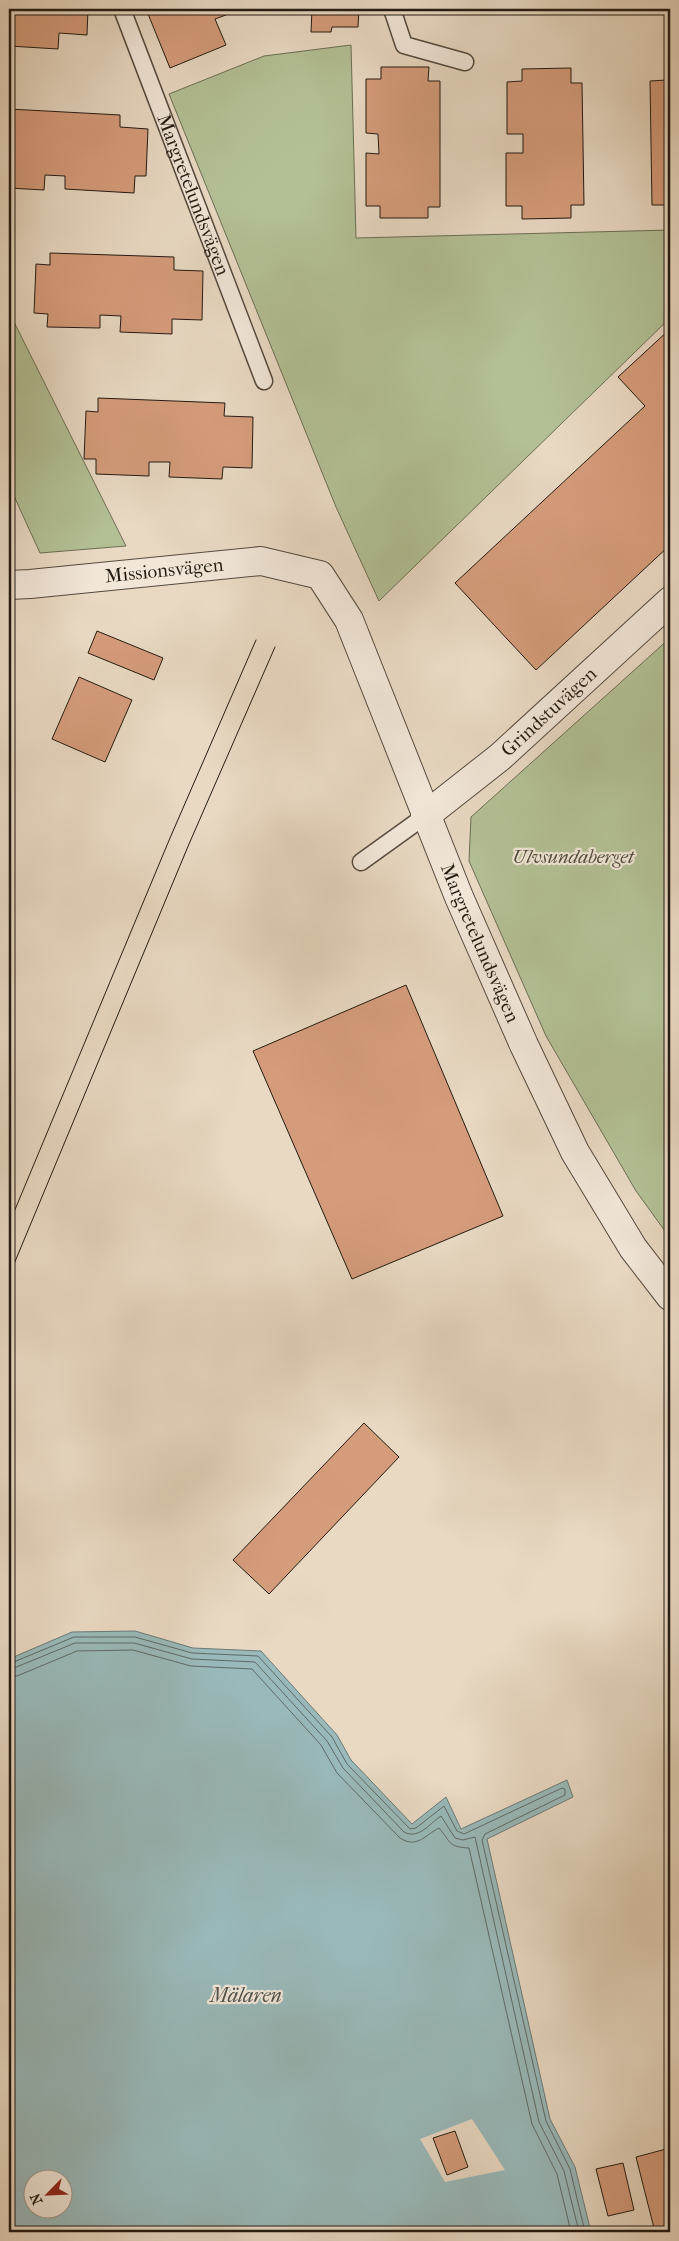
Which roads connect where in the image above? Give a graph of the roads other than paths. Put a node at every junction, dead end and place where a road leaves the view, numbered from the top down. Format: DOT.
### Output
graph roads {
  1 [pos="122,9"];
  2 [pos="392,9"];
  3 [pos="465,62"];
  4 [pos="264,381"];
  5 [pos="320,575"];
  6 [pos="9,585"];
  7 [pos="670,601"];
  8 [pos="425,816"];
  9 [pos="361,862"];
  10 [pos="670,1296"];
  1 -- 4 [label="lane, Margretelundsvägen"];
  2 -- 3 [label="lane"];
  5 -- 6 [label="street, Missionsvägen"];
  5 -- 8 [label="street, Margretelundsvägen"];
  7 -- 8 [label="street, Grindstuvägen"];
  8 -- 9 [label="lane"];
  8 -- 10 [label="street, Margretelundsvägen"];
}
